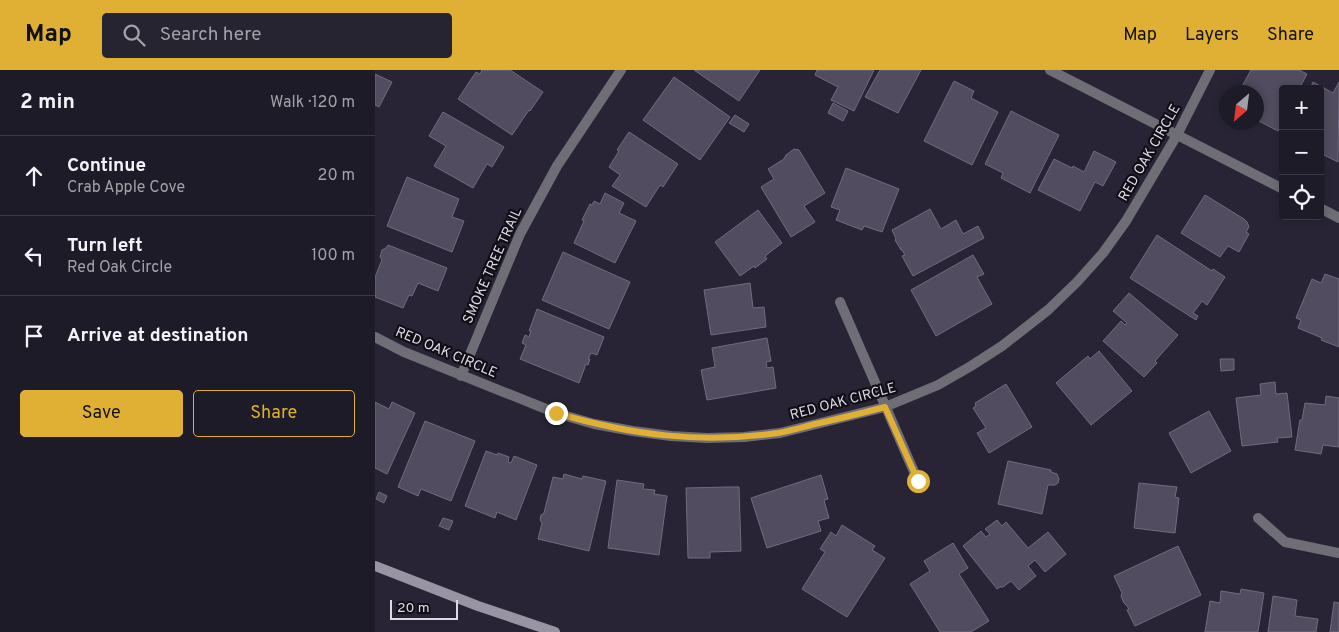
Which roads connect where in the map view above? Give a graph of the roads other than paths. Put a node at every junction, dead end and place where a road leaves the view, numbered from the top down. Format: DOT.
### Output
graph roads {
  1 [pos="621,70"];
  2 [pos="1050,70"];
  3 [pos="1210,70"];
  4 [pos="1177,135"];
  5 [pos="1279,187"];
  6 [pos="1324,210"];
  7 [pos="1339,218"];
  8 [pos="840,302"];
  9 [pos="375,337"];
  10 [pos="461,376"];
  11 [pos="885,407"];
  12 [pos="918,481"];
  13 [pos="1259,518"];
  14 [pos="1339,553"];
  15 [pos="375,566"];
  16 [pos="555,632"];
  1 -- 10 [label="street, SMOKE TREE TRAIL"];
  2 -- 4 [label="street"];
  3 -- 4 [label="street, RED OAK CIRCLE"];
  4 -- 5 [label="street"];
  4 -- 11 [label="street, RED OAK CIRCLE"];
  6 -- 7 [label="street"];
  8 -- 11 [label="street"];
  9 -- 10 [label="street, RED OAK CIRCLE"];
  10 -- 11 [label="street, RED OAK CIRCLE"];
  11 -- 12 [label="street"];
  13 -- 14 [label="street"];
  15 -- 16 [label="main road"];
}
